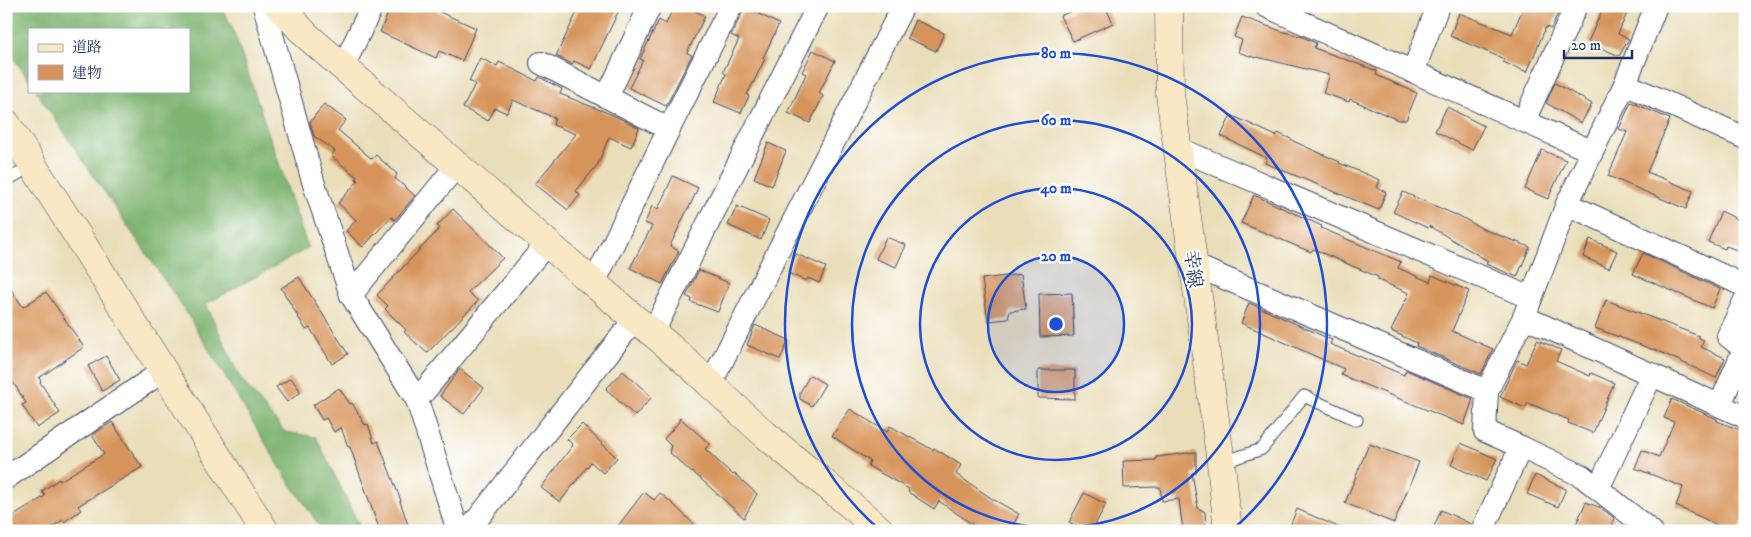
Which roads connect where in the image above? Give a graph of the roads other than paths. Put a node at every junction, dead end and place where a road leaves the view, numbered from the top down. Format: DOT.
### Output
graph roads {
  1 [pos="264,6"];
  2 [pos="279,6"];
  3 [pos="372,6"];
  4 [pos="650,6"];
  5 [pos="731,6"];
  6 [pos="818,6"];
  7 [pos="903,6"];
  8 [pos="1169,6"];
  9 [pos="1266,6"];
  10 [pos="1438,6"];
  11 [pos="1576,6"];
  12 [pos="1656,6"];
  13 [pos="541,63"];
  14 [pos="343,67"];
  15 [pos="1413,72"];
  16 [pos="1625,84"];
  17 [pos="607,97"];
  18 [pos="1524,122"];
  19 [pos="6,123"];
  20 [pos="669,129"];
  21 [pos="1745,138"];
  22 [pos="1177,148"];
  23 [pos="1591,151"];
  24 [pos="33,165"];
  25 [pos="457,165"];
  26 [pos="6,181"];
  27 [pos="1567,204"];
  28 [pos="547,243"];
  29 [pos="1194,265"];
  30 [pos="594,283"];
  31 [pos="1745,286"];
  32 [pos="351,295"];
  33 [pos="1745,300"];
  34 [pos="1527,307"];
  35 [pos="644,325"];
  36 [pos="163,371"];
  37 [pos="1652,374"];
  38 [pos="711,383"];
  39 [pos="1487,391"];
  40 [pos="417,400"];
  41 [pos="1720,405"];
  42 [pos="1745,416"];
  43 [pos="1357,420"];
  44 [pos="1522,447"];
  45 [pos="1221,463"];
  46 [pos="9,469"];
  47 [pos="1598,489"];
  48 [pos="261,529"];
  49 [pos="458,531"];
  50 [pos="468,531"];
  51 [pos="881,531"];
  52 [pos="1228,531"];
  53 [pos="1482,531"];
  54 [pos="1650,531"];
  1 -- 32 [label="street"];
  2 -- 14 [label="street"];
  3 -- 14 [label="street"];
  4 -- 17 [label="street"];
  5 -- 20 [label="street"];
  6 -- 35 [label="street"];
  7 -- 38 [label="street"];
  8 -- 22 [label="street, 幸線"];
  9 -- 15 [label="street"];
  10 -- 15 [label="street"];
  11 -- 18 [label="street"];
  12 -- 16 [label="street"];
  13 -- 17 [label="street"];
  14 -- 25 [label="street"];
  15 -- 18 [label="street"];
  16 -- 21 [label="street"];
  16 -- 23 [label="street"];
  17 -- 20 [label="street"];
  18 -- 23 [label="street"];
  19 -- 24 [label="street"];
  20 -- 30 [label="street"];
  22 -- 29 [label="street, 幸線"];
  22 -- 34 [label="street"];
  23 -- 27 [label="street"];
  24 -- 26 [label="lane"];
  24 -- 36 [label="street"];
  25 -- 28 [label="street"];
  25 -- 32 [label="street"];
  27 -- 31 [label="street"];
  27 -- 34 [label="street"];
  28 -- 30 [label="street"];
  28 -- 40 [label="street"];
  29 -- 39 [label="street"];
  29 -- 45 [label="street, 幸線"];
  30 -- 35 [label="street"];
  32 -- 40 [label="street"];
  33 -- 41 [label="street"];
  34 -- 37 [label="street"];
  34 -- 39 [label="street"];
  35 -- 38 [label="street"];
  35 -- 50 [label="street"];
  36 -- 46 [label="street"];
  36 -- 48 [label="street"];
  37 -- 41 [label="street"];
  37 -- 47 [label="street"];
  38 -- 51 [label="street"];
  39 -- 44 [label="street"];
  40 -- 49 [label="street"];
  41 -- 42 [label="street"];
  43 -- 45 [label="lane"];
  44 -- 47 [label="street"];
  44 -- 53 [label="street"];
  45 -- 52 [label="street, 幸線"];
  47 -- 54 [label="street"];
}
